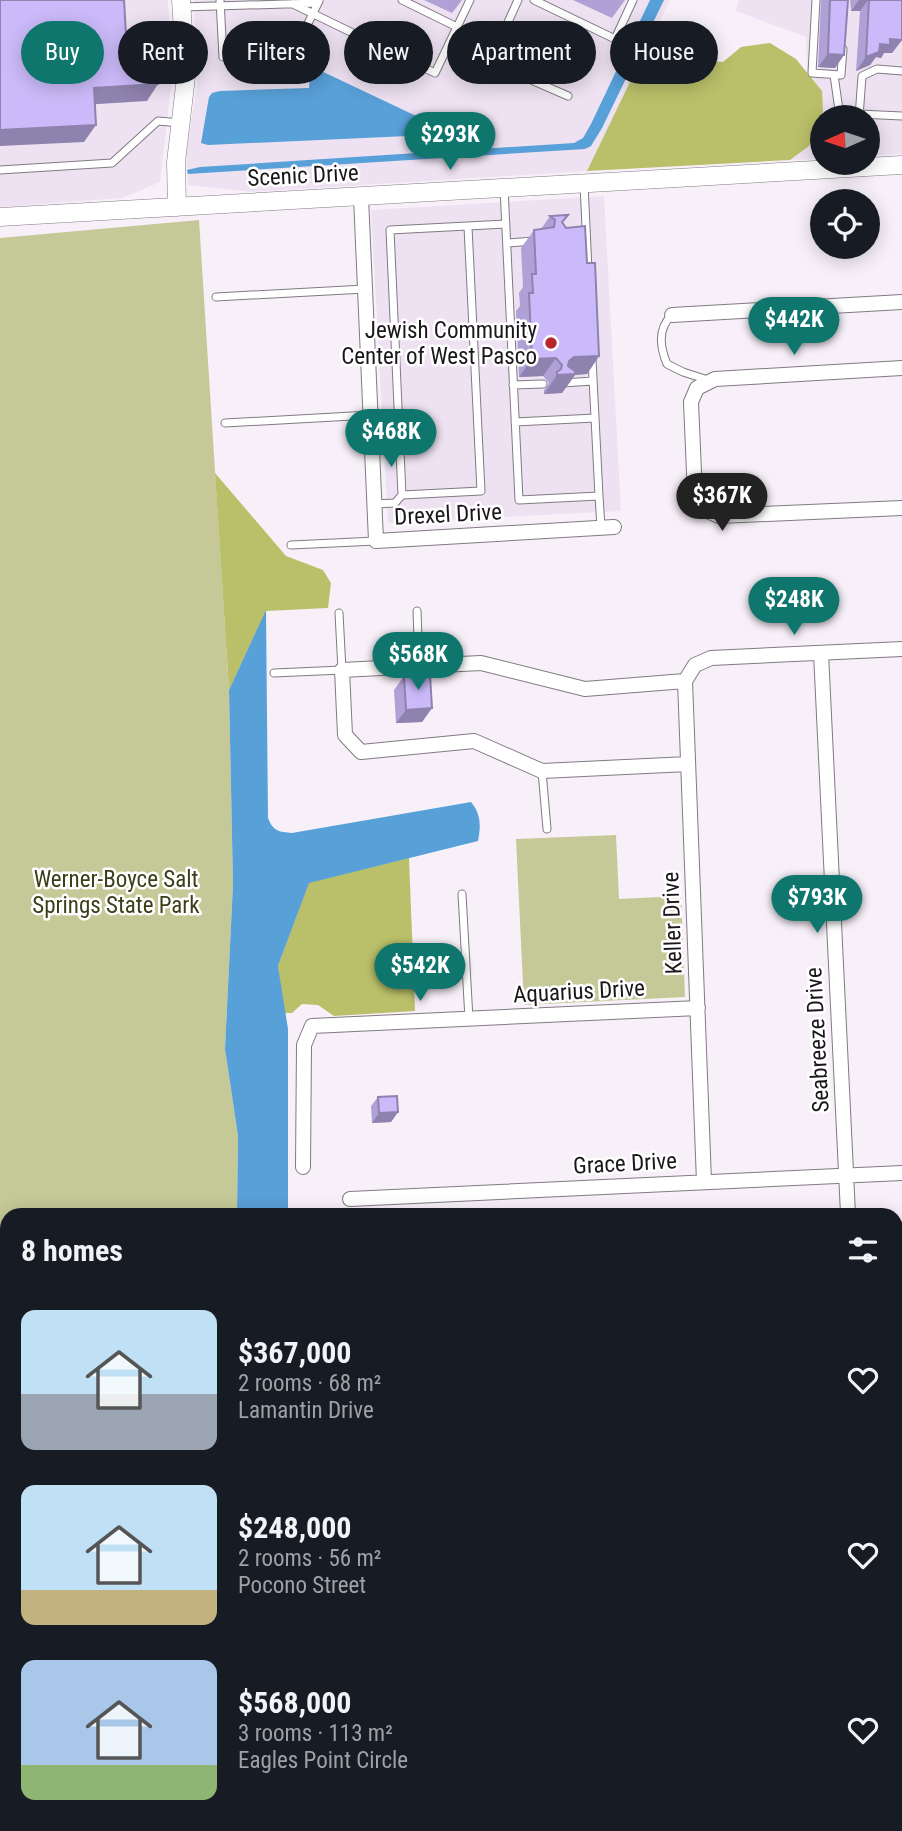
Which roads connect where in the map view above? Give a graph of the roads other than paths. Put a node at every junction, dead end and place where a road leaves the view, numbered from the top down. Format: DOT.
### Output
graph roads {
  1 [pos="402,0"];
  2 [pos="470,0"];
  3 [pos="518,0"];
  4 [pos="534,0"];
  5 [pos="633,0"];
  6 [pos="816,0"];
  7 [pos="279,2"];
  8 [pos="319,2"];
  9 [pos="181,3"];
  10 [pos="220,3"];
  11 [pos="293,4"];
  12 [pos="313,14"];
  13 [pos="460,21"];
  14 [pos="447,22"];
  15 [pos="843,38"];
  16 [pos="447,48"];
  17 [pos="902,71"];
  18 [pos="834,75"];
  19 [pos="568,96"];
  20 [pos="838,105"];
  21 [pos="860,105"];
  22 [pos="880,116"];
  23 [pos="902,116"];
  24 [pos="180,123"];
  25 [pos="880,165"];
  26 [pos="902,165"];
  27 [pos="810,169"];
  28 [pos="0,170"];
  29 [pos="584,184"];
  30 [pos="504,187"];
  31 [pos="361,197"];
  32 [pos="177,207"];
  33 [pos="0,217"];
  34 [pos="506,224"];
  35 [pos="468,227"];
  36 [pos="586,237"];
  37 [pos="576,238"];
  38 [pos="537,241"];
  39 [pos="507,243"];
  40 [pos="588,276"];
  41 [pos="365,289"];
  42 [pos="216,297"];
  43 [pos="902,302"];
  44 [pos="672,315"];
  45 [pos="592,355"];
  46 [pos="902,368"];
  47 [pos="593,381"];
  48 [pos="711,381"];
  49 [pos="561,383"];
  50 [pos="543,384"];
  51 [pos="513,385"];
  52 [pos="371,415"];
  53 [pos="595,418"];
  54 [pos="515,422"];
  55 [pos="225,423"];
  56 [pos="402,495"];
  57 [pos="599,496"];
  58 [pos="374,505"];
  59 [pos="902,508"];
  60 [pos="607,527"];
  61 [pos="376,541"];
  62 [pos="291,545"];
  63 [pos="417,611"];
  64 [pos="339,613"];
  65 [pos="902,649"];
  66 [pos="821,653"];
  67 [pos="419,666"];
  68 [pos="342,670"];
  69 [pos="274,673"];
  70 [pos="685,681"];
  71 [pos="688,764"];
  72 [pos="542,771"];
  73 [pos="547,830"];
  74 [pos="462,894"];
  75 [pos="698,1008"];
  76 [pos="468,1018"];
  77 [pos="303,1167"];
  78 [pos="902,1173"];
  79 [pos="846,1175"];
  80 [pos="704,1182"];
  81 [pos="350,1199"];
  82 [pos="848,1208"];
  1 -- 14 [label="lane"];
  2 -- 13 [label="lane"];
  3 -- 19 [label="lane"];
  4 -- 5 [label="lane"];
  6 -- 18 [label="lane"];
  7 -- 10 [label="lane"];
  7 -- 11 [label="lane"];
  8 -- 11 [label="lane"];
  8 -- 12 [label="lane"];
  9 -- 10 [label="lane"];
  9 -- 24 [label="street"];
  10 -- 12 [label="lane"];
  11 -- 12 [label="lane"];
  12 -- 16 [label="lane"];
  15 -- 18 [label="lane"];
  17 -- 21 [label="lane"];
  18 -- 20 [label="lane"];
  22 -- 23 [label="lane"];
  24 -- 28 [label="lane"];
  24 -- 32 [label="street"];
  25 -- 26 [label="street, Scenic Drive"];
  27 -- 29 [label="street, Scenic Drive"];
  29 -- 30 [label="street, Scenic Drive"];
  29 -- 36 [label="lane"];
  30 -- 31 [label="street, Scenic Drive"];
  30 -- 34 [label="lane"];
  31 -- 32 [label="street, Scenic Drive"];
  31 -- 41 [label="street, Drexel Drive"];
  32 -- 33 [label="street, Scenic Drive"];
  34 -- 35 [label="lane"];
  34 -- 39 [label="lane"];
  35 -- 56 [label="lane"];
  35 -- 56 [label="lane"];
  36 -- 37 [label="lane"];
  36 -- 40 [label="lane"];
  38 -- 39 [label="lane"];
  39 -- 51 [label="lane"];
  41 -- 42 [label="lane"];
  41 -- 52 [label="street, Drexel Drive"];
  43 -- 44 [label="street"];
  44 -- 48 [label="lane"];
  45 -- 47 [label="lane"];
  46 -- 48 [label="street"];
  47 -- 49 [label="lane"];
  47 -- 53 [label="lane"];
  48 -- 59 [label="street"];
  50 -- 51 [label="lane"];
  51 -- 54 [label="lane"];
  52 -- 55 [label="lane"];
  52 -- 58 [label="street, Drexel Drive"];
  53 -- 54 [label="lane"];
  53 -- 57 [label="lane"];
  54 -- 57 [label="lane"];
  56 -- 58 [label="lane"];
  57 -- 60 [label="lane"];
  58 -- 61 [label="street, Drexel Drive"];
  60 -- 61 [label="street, Drexel Drive"];
  61 -- 62 [label="lane"];
  63 -- 67 [label="lane"];
  64 -- 68 [label="lane"];
  65 -- 66 [label="street"];
  66 -- 70 [label="street"];
  66 -- 79 [label="street, Seabreeze Drive"];
  67 -- 68 [label="street"];
  67 -- 70 [label="street"];
  68 -- 69 [label="lane"];
  68 -- 72 [label="street"];
  70 -- 71 [label="street, Keller Drive"];
  71 -- 72 [label="street"];
  71 -- 75 [label="street, Keller Drive"];
  72 -- 73 [label="lane"];
  74 -- 76 [label="lane"];
  75 -- 76 [label="street, Aquarius Drive"];
  75 -- 80 [label="street, Keller Drive"];
  76 -- 77 [label="street, Aquarius Drive"];
  78 -- 79 [label="street, Grace Drive"];
  79 -- 80 [label="street, Grace Drive"];
  79 -- 82 [label="street, Seabreeze Drive"];
  80 -- 81 [label="street, Grace Drive"];
}
